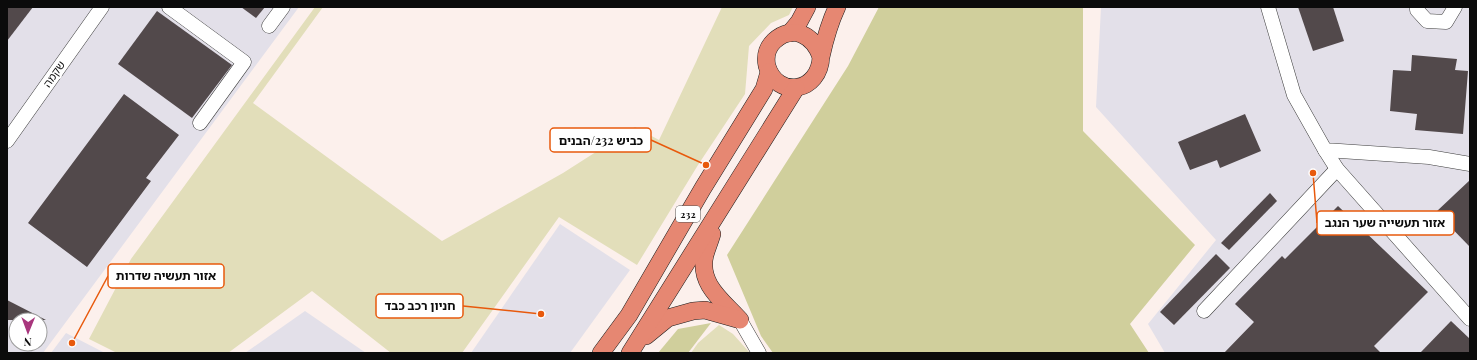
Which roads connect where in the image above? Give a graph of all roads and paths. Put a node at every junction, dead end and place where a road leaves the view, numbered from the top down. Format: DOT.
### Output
graph roads {
  1 [pos="102,7"];
  2 [pos="169,7"];
  3 [pos="283,7"];
  4 [pos="807,7"];
  5 [pos="837,7"];
  6 [pos="1268,7"];
  7 [pos="1417,7"];
  8 [pos="1455,7"];
  9 [pos="269,26"];
  10 [pos="790,33"];
  11 [pos="821,57"];
  12 [pos="769,72"];
  13 [pos="796,88"];
  14 [pos="200,123"];
  15 [pos="7,141"];
  16 [pos="1326,150"];
  17 [pos="1470,164"];
  18 [pos="1337,169"];
  19 [pos="720,210"];
  20 [pos="1204,311"];
  21 [pos="1470,319"];
  22 [pos="740,320"];
  23 [pos="633,349"];
  24 [pos="601,353"];
  25 [pos="759,353"];
  1 -- 15 [label="street, שקמה"];
  2 -- 14 [label="street"];
  3 -- 9 [label="street"];
  4 -- 10 [label="main road"];
  5 -- 11 [label="main road"];
  6 -- 16 [label="street"];
  7 -- 8 [label="street"];
  10 -- 11 [label="main road"];
  10 -- 12 [label="main road"];
  11 -- 13 [label="main road"];
  12 -- 13 [label="main road"];
  12 -- 24 [label="main road, 232"];
  13 -- 19 [label="main road, 232"];
  16 -- 17 [label="street"];
  16 -- 18 [label="street"];
  18 -- 20 [label="street"];
  18 -- 21 [label="street"];
  19 -- 22 [label="main road"];
  19 -- 23 [label="main road, 232"];
  22 -- 23 [label="main road"];
  22 -- 25 [label="street"];
}
